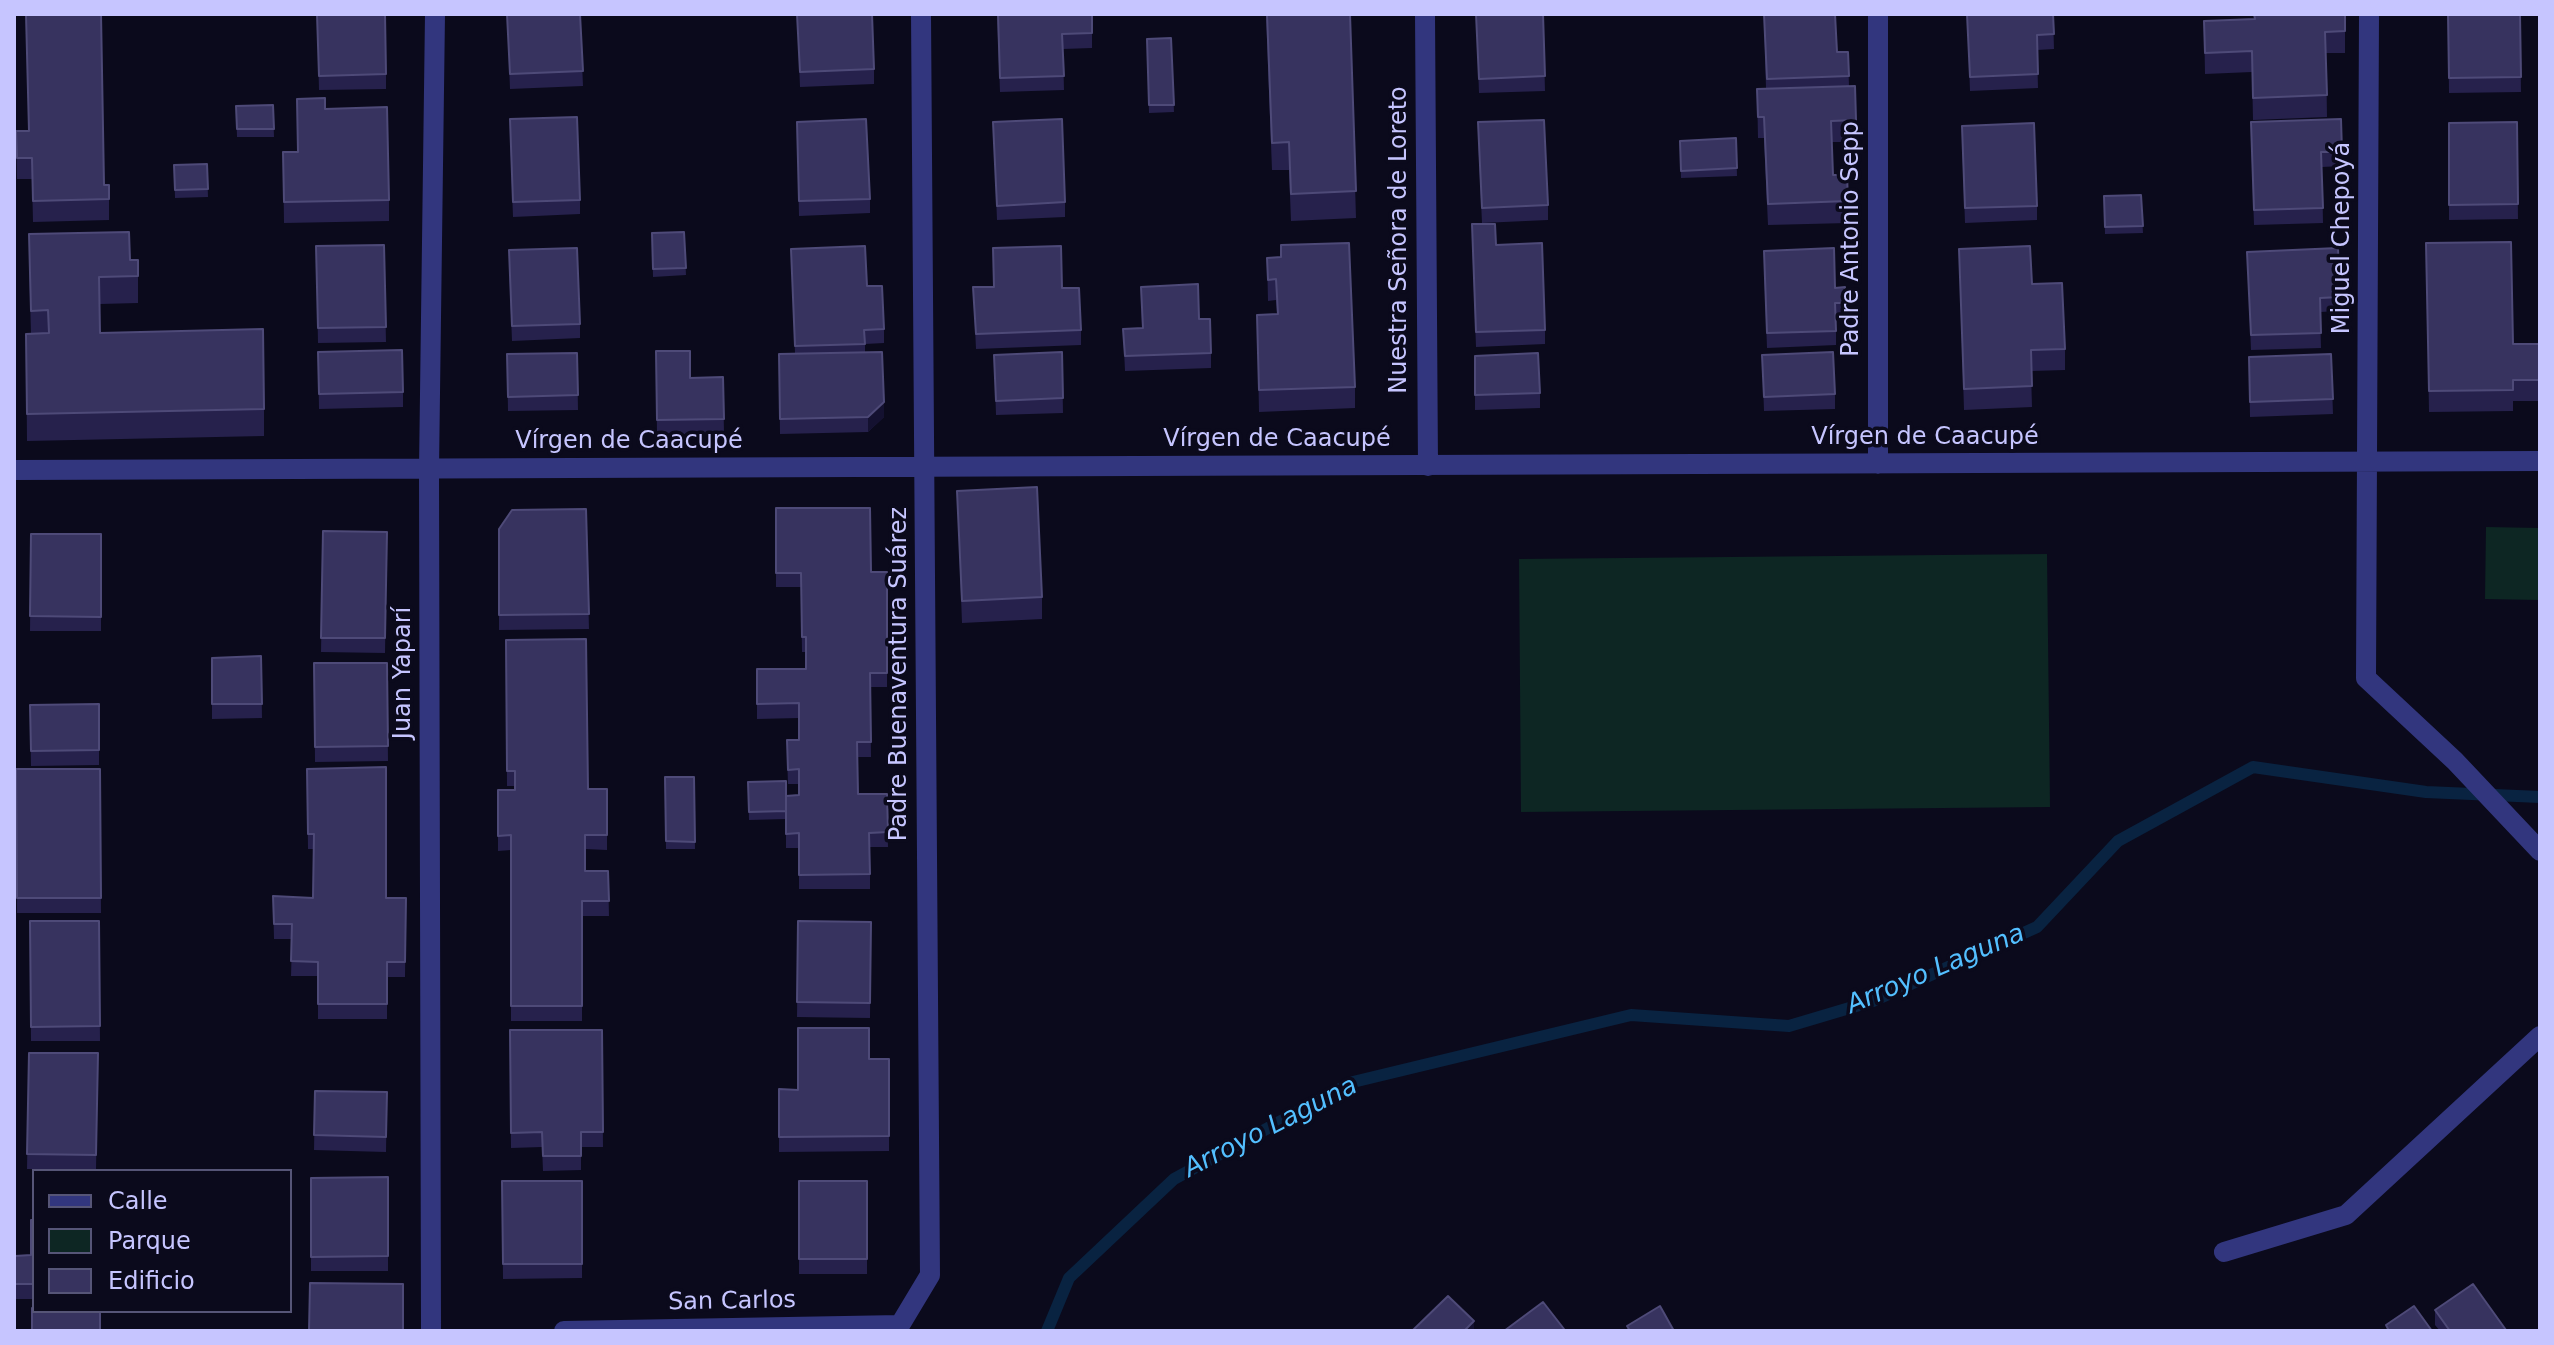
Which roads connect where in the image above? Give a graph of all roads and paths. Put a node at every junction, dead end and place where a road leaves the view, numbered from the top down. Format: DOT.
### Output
graph roads {
  1 [pos="435,14"];
  2 [pos="921,14"];
  3 [pos="1425,14"];
  4 [pos="1878,14"];
  5 [pos="2369,14"];
  6 [pos="2540,461"];
  7 [pos="2369,462"];
  8 [pos="1878,464"];
  9 [pos="1428,466"];
  10 [pos="924,467"];
  11 [pos="429,469"];
  12 [pos="14,470"];
  13 [pos="2540,851"];
  14 [pos="2540,1036"];
  15 [pos="2224,1252"];
  16 [pos="900,1325"];
  17 [pos="431,1331"];
  18 [pos="564,1331"];
  1 -- 11 [label="street, Juan Yaparí"];
  2 -- 10 [label="street, Padre Buenaventura Suárez"];
  3 -- 9 [label="street, Nuestra Señora de Loreto"];
  4 -- 8 [label="street, Padre Antonio Sepp"];
  5 -- 7 [label="street, Miguel Chepoyá"];
  6 -- 7 [label="street, Vírgen de Caacupé"];
  7 -- 8 [label="street, Vírgen de Caacupé"];
  7 -- 13 [label="street, Miguel Chepoyá"];
  8 -- 9 [label="street, Vírgen de Caacupé"];
  9 -- 10 [label="street, Vírgen de Caacupé"];
  10 -- 11 [label="street, Vírgen de Caacupé"];
  10 -- 16 [label="street, Padre Buenaventura Suárez"];
  11 -- 12 [label="street, Vírgen de Caacupé"];
  11 -- 17 [label="street, Juan Yaparí"];
  14 -- 15 [label="street"];
  16 -- 18 [label="street, San Carlos"];
}
